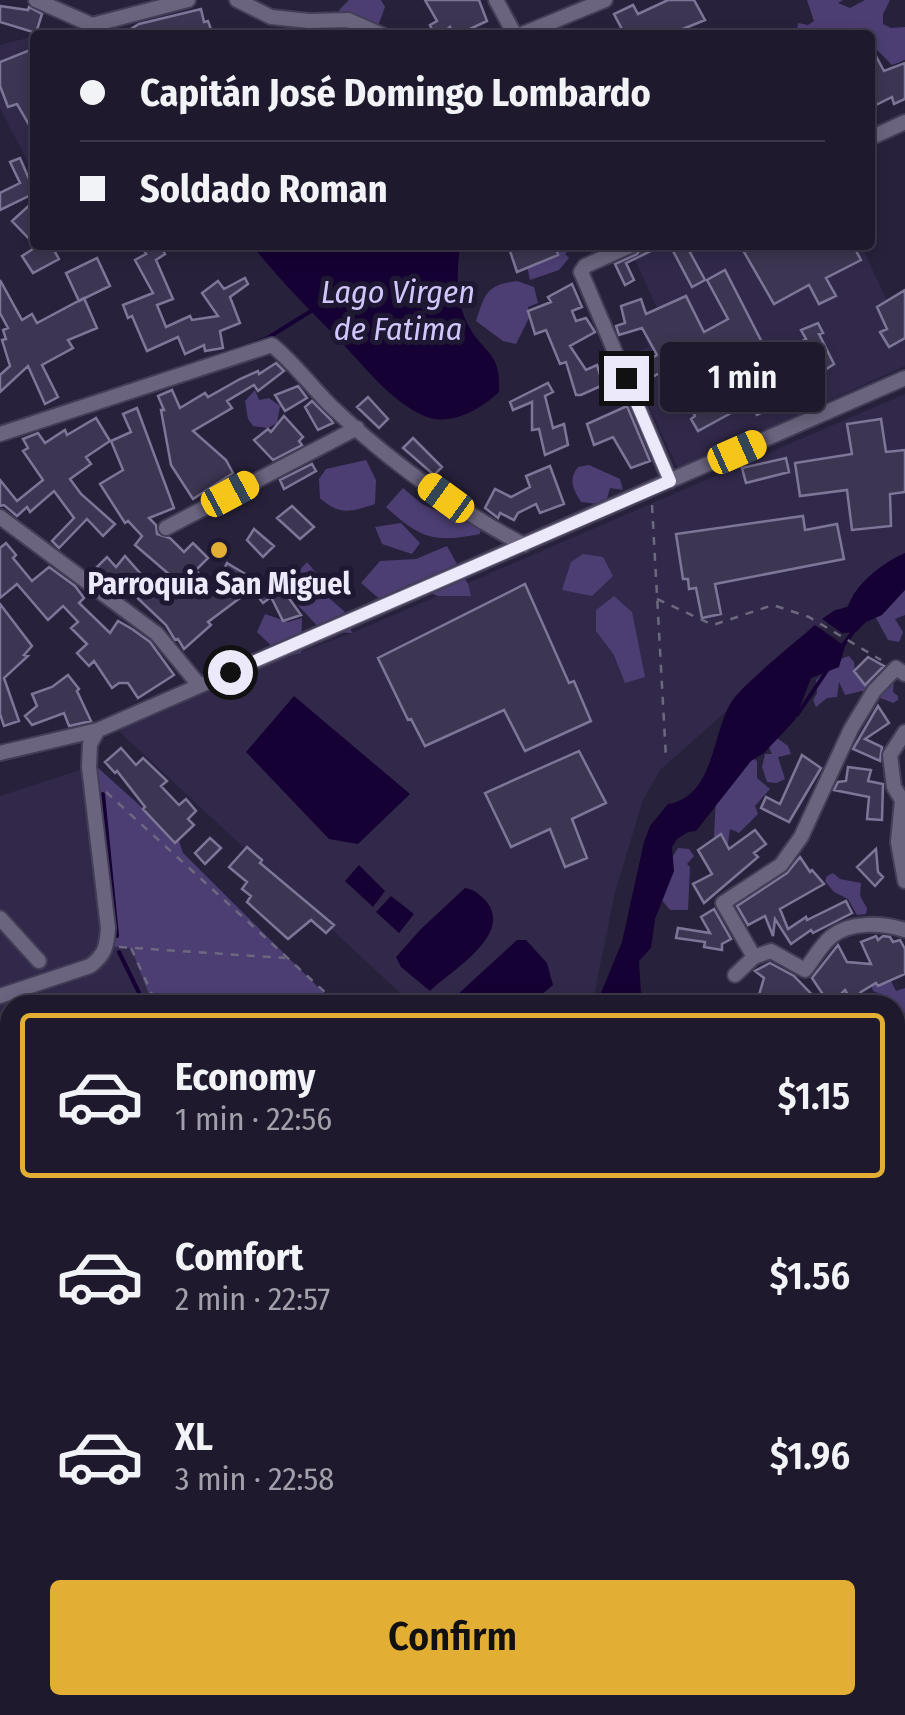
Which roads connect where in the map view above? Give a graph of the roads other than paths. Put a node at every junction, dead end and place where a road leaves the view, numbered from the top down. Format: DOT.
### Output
graph roads {
  1 [pos="36,0"];
  2 [pos="188,0"];
  3 [pos="237,0"];
  4 [pos="496,0"];
  5 [pos="605,0"];
  6 [pos="371,30"];
  7 [pos="515,30"];
  8 [pos="530,30"];
  9 [pos="905,122"];
  10 [pos="875,136"];
  11 [pos="621,250"];
  12 [pos="905,378"];
  13 [pos="356,428"];
  14 [pos="0,434"];
  15 [pos="670,481"];
  16 [pos="0,517"];
  17 [pos="166,528"];
  18 [pos="524,545"];
  19 [pos="900,671"];
  20 [pos="199,685"];
  21 [pos="104,726"];
  22 [pos="905,732"];
  23 [pos="0,753"];
  24 [pos="905,881"];
  25 [pos="0,918"];
  26 [pos="905,930"];
  27 [pos="754,957"];
  28 [pos="39,961"];
  29 [pos="735,974"];
  30 [pos="3,995"];
  1 -- 2 [label="street"];
  3 -- 6 [label="street"];
  4 -- 7 [label="street"];
  5 -- 8 [label="street"];
  9 -- 10 [label="street"];
  11 -- 15 [label="street"];
  12 -- 15 [label="street"];
  13 -- 14 [label="street"];
  13 -- 17 [label="street"];
  13 -- 18 [label="street"];
  15 -- 18 [label="street"];
  16 -- 20 [label="street"];
  18 -- 20 [label="street"];
  19 -- 27 [label="street"];
  20 -- 21 [label="street"];
  21 -- 23 [label="street"];
  21 -- 30 [label="street"];
  22 -- 24 [label="street"];
  25 -- 28 [label="street"];
  26 -- 27 [label="street"];
  27 -- 29 [label="street"];
}
